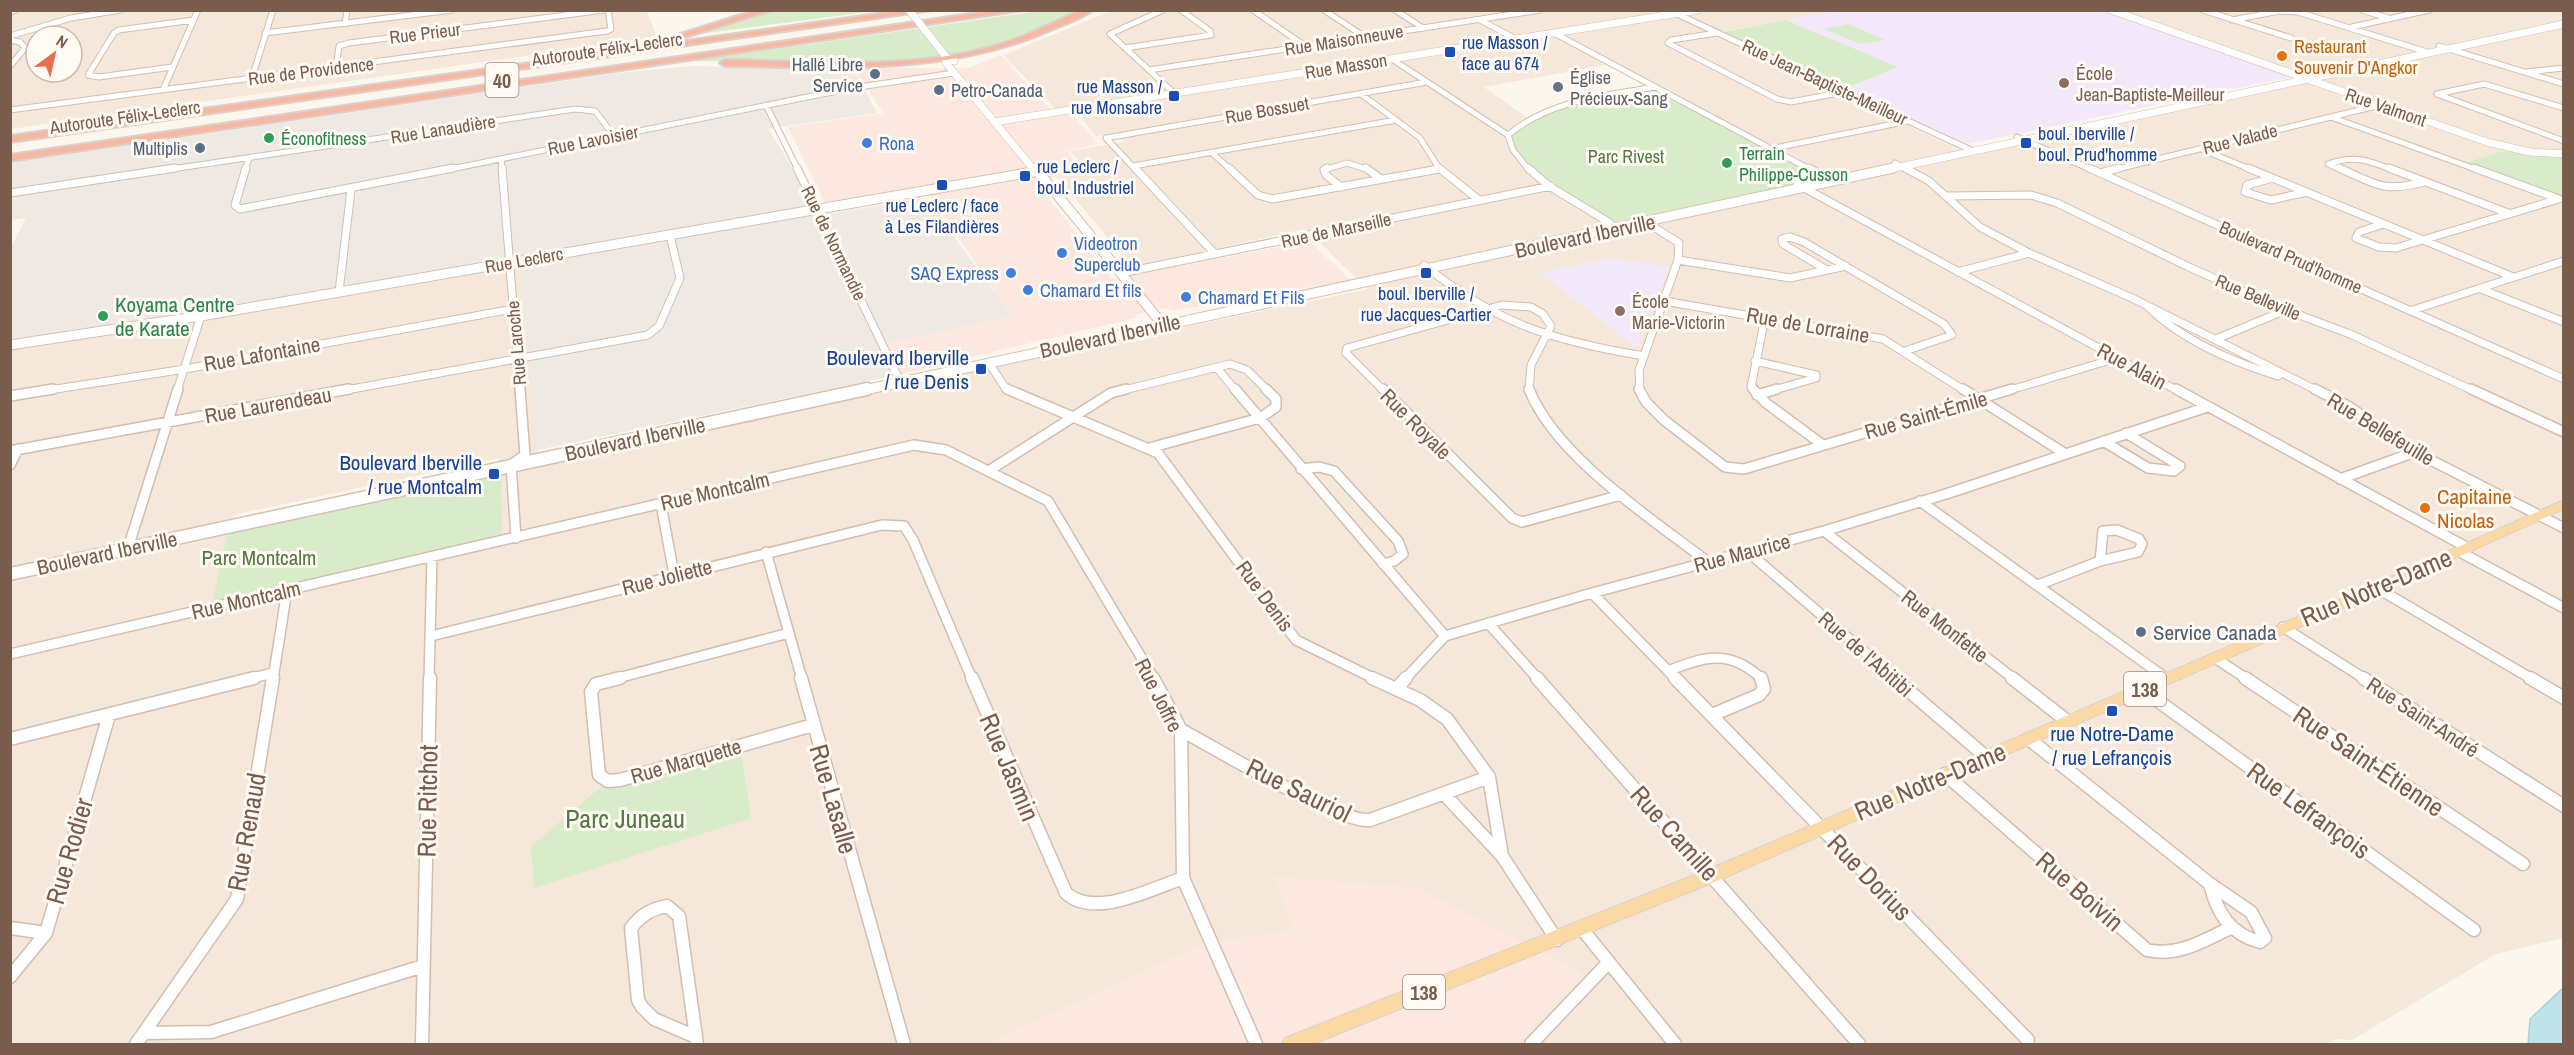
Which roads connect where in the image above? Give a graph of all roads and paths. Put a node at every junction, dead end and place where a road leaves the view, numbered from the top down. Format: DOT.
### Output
graph roads {
  1 [pos="16,10"];
  2 [pos="122,10"];
  3 [pos="198,10"];
  4 [pos="273,10"];
  5 [pos="347,10"];
  6 [pos="452,10"];
  7 [pos="539,10"];
  8 [pos="606,10"];
  9 [pos="768,10"];
  10 [pos="902,10"];
  11 [pos="909,10"];
  12 [pos="928,10"];
  13 [pos="994,10"];
  14 [pos="1018,10"];
  15 [pos="1089,10"];
  16 [pos="1163,10"];
  17 [pos="1181,10"];
  18 [pos="1253,10"];
  19 [pos="1324,10"];
  20 [pos="1395,10"];
  21 [pos="1540,10"];
  22 [pos="1698,10"];
  23 [pos="2110,10"];
  24 [pos="2203,10"];
  25 [pos="2362,10"];
  26 [pos="2429,10"];
  27 [pos="1534,11"];
  28 [pos="10,12"];
  29 [pos="1677,14"];
  30 [pos="542,18"];
  31 [pos="2390,18"];
  32 [pos="2564,19"];
  33 [pos="194,20"];
  34 [pos="1480,20"];
  35 [pos="2232,20"];
  36 [pos="345,24"];
  37 [pos="2564,24"];
  38 [pos="2350,27"];
  39 [pos="1423,28"];
  40 [pos="265,33"];
  41 [pos="1554,33"];
  42 [pos="1717,33"];
  43 [pos="1365,37"];
  44 [pos="10,38"];
  45 [pos="2291,38"];
  46 [pos="1516,39"];
  47 [pos="634,45"];
  48 [pos="1305,46"];
  49 [pos="2439,46"];
  50 [pos="1125,48"];
  51 [pos="2449,49"];
  52 [pos="2420,50"];
  53 [pos="2430,53"];
  54 [pos="19,57"];
  55 [pos="947,58"];
  56 [pos="10,59"];
  57 [pos="1392,59"];
  58 [pos="673,63"];
  59 [pos="10,66"];
  60 [pos="172,68"];
  61 [pos="336,68"];
  62 [pos="2564,68"];
  63 [pos="1149,70"];
  64 [pos="2525,72"];
  65 [pos="954,73"];
  66 [pos="2296,76"];
  67 [pos="252,78"];
  68 [pos="2306,80"];
  69 [pos="1427,82"];
  70 [pos="2564,84"];
  71 [pos="1655,87"];
  72 [pos="163,90"];
  73 [pos="1844,92"];
  74 [pos="1175,94"];
  75 [pos="1361,94"];
  76 [pos="2200,98"];
  77 [pos="2209,101"];
  78 [pos="766,105"];
  79 [pos="2380,105"];
  80 [pos="2564,108"];
  81 [pos="10,110"];
  82 [pos="2331,117"];
  83 [pos="1396,120"];
  84 [pos="1908,121"];
  85 [pos="999,122"];
  86 [pos="10,135"];
  87 [pos="1508,135"];
  88 [pos="614,136"];
  89 [pos="2021,139"];
  90 [pos="2564,141"];
  91 [pos="1770,148"];
  92 [pos="1969,149"];
  93 [pos="2201,149"];
  94 [pos="1212,153"];
  95 [pos="10,154"];
  96 [pos="2564,154"];
  97 [pos="249,158"];
  98 [pos="501,159"];
  99 [pos="1900,165"];
  100 [pos="1133,166"];
  101 [pos="1439,169"];
  102 [pos="1038,171"];
  103 [pos="2100,173"];
  104 [pos="2273,178"];
  105 [pos="1381,179"];
  106 [pos="1830,180"];
  107 [pos="2424,182"];
  108 [pos="1551,186"];
  109 [pos="1801,186"];
  110 [pos="1341,187"];
  111 [pos="351,189"];
  112 [pos="2307,192"];
  113 [pos="10,193"];
  114 [pos="1947,196"];
  115 [pos="1479,200"];
  116 [pos="818,209"];
  117 [pos="2508,213"];
  118 [pos="1644,220"];
  119 [pos="1610,223"];
  120 [pos="2383,224"];
  121 [pos="670,235"];
  122 [pos="2421,240"];
  123 [pos="2029,253"];
  124 [pos="1215,254"];
  125 [pos="1678,260"];
  126 [pos="2564,261"];
  127 [pos="509,263"];
  128 [pos="1846,266"];
  129 [pos="1426,267"];
  130 [pos="1827,270"];
  131 [pos="1958,272"];
  132 [pos="1121,273"];
  133 [pos="2513,277"];
  134 [pos="2481,289"];
  135 [pos="339,292"];
  136 [pos="1664,301"];
  137 [pos="2147,305"];
  138 [pos="513,309"];
  139 [pos="2286,310"];
  140 [pos="2413,310"];
  141 [pos="1485,311"];
  142 [pos="201,316"];
  143 [pos="1765,318"];
  144 [pos="1162,322"];
  145 [pos="2564,322"];
  146 [pos="1544,336"];
  147 [pos="2216,339"];
  148 [pos="10,345"];
  149 [pos="1905,351"];
  150 [pos="1644,356"];
  151 [pos="2117,358"];
  152 [pos="518,361"];
  153 [pos="1755,361"];
  154 [pos="988,363"];
  155 [pos="1217,368"];
  156 [pos="185,369"];
  157 [pos="899,378"];
  158 [pos="2295,380"];
  159 [pos="2564,380"];
  160 [pos="1757,395"];
  161 [pos="10,396"];
  162 [pos="1979,399"];
  163 [pos="2208,407"];
  164 [pos="1072,417"];
  165 [pos="1260,418"];
  166 [pos="168,422"];
  167 [pos="2564,432"];
  168 [pos="2126,433"];
  169 [pos="2103,441"];
  170 [pos="914,445"];
  171 [pos="1823,445"];
  172 [pos="1149,448"];
  173 [pos="14,450"];
  174 [pos="2415,452"];
  175 [pos="2064,453"];
  176 [pos="525,455"];
  177 [pos="10,465"];
  178 [pos="511,465"];
  179 [pos="1301,469"];
  180 [pos="990,470"];
  181 [pos="2340,479"];
  182 [pos="1622,495"];
  183 [pos="1920,501"];
  184 [pos="661,504"];
  185 [pos="2564,504"];
  186 [pos="2537,516"];
  187 [pos="904,526"];
  188 [pos="2564,528"];
  189 [pos="1824,531"];
  190 [pos="516,538"];
  191 [pos="130,544"];
  192 [pos="2464,550"];
  193 [pos="1747,551"];
  194 [pos="766,552"];
  195 [pos="432,557"];
  196 [pos="2100,561"];
  197 [pos="1708,562"];
  198 [pos="1383,564"];
  199 [pos="10,567"];
  200 [pos="10,574"];
  201 [pos="674,575"];
  202 [pos="2038,585"];
  203 [pos="2377,588"];
  204 [pos="287,590"];
  205 [pos="1592,593"];
  206 [pos="2564,608"];
  207 [pos="1488,623"];
  208 [pos="2283,627"];
  209 [pos="789,633"];
  210 [pos="431,636"];
  211 [pos="1445,636"];
  212 [pos="10,654"];
  213 [pos="2216,658"];
  214 [pos="1668,671"];
  215 [pos="273,673"];
  216 [pos="2167,679"];
  217 [pos="1397,688"];
  218 [pos="2143,690"];
  219 [pos="2564,698"];
  220 [pos="109,715"];
  221 [pos="1712,715"];
  222 [pos="2067,721"];
  223 [pos="813,725"];
  224 [pos="1181,730"];
  225 [pos="10,739"];
  226 [pos="2029,739"];
  227 [pos="1985,756"];
  228 [pos="1945,774"];
  229 [pos="1489,777"];
  230 [pos="1444,794"];
  231 [pos="2564,807"];
  232 [pos="1822,827"];
  233 [pos="1502,856"];
  234 [pos="2523,864"];
  235 [pos="1713,875"];
  236 [pos="1183,879"];
  237 [pos="2210,884"];
  238 [pos="10,928"];
  239 [pos="2230,928"];
  240 [pos="1582,929"];
  241 [pos="2474,930"];
  242 [pos="46,933"];
  243 [pos="1557,940"];
  244 [pos="1610,962"];
  245 [pos="423,966"];
  246 [pos="10,977"];
  247 [pos="145,1033"];
  248 [pos="2028,1040"];
  249 [pos="696,1041"];
  250 [pos="136,1044"];
  251 [pos="422,1044"];
  252 [pos="904,1044"];
  253 [pos="1256,1044"];
  254 [pos="1292,1044"];
  255 [pos="1531,1044"];
  256 [pos="1675,1044"];
  257 [pos="1859,1044"];
  1 -- 28 [label="street"];
  2 -- 44 [label="street"];
  3 -- 33 [label="street"];
  4 -- 40 [label="street"];
  5 -- 36 [label="street"];
  6 -- 36 [label="street"];
  7 -- 30 [label="street"];
  8 -- 30 [label="street, Rue Prieur"];
  8 -- 61 [label="street, Rue de Providence"];
  9 -- 47 [label="highway"];
  10 -- 47 [label="highway"];
  11 -- 55 [label="street, bridge"];
  12 -- 86 [label="highway, Autoroute Félix-Leclerc / 40"];
  13 -- 95 [label="highway, Autoroute Félix-Leclerc / 40"];
  14 -- 58 [label="highway"];
  15 -- 55 [label="highway"];
  16 -- 50 [label="street"];
  17 -- 50 [label="street"];
  18 -- 48 [label="street"];
  19 -- 43 [label="street"];
  20 -- 39 [label="street"];
  21 -- 27 [label="street, Rue Maisonneuve"];
  22 -- 29 [label="street, Rue Masson"];
  23 -- 66 [label="street, Rue Valmont"];
  24 -- 35 [label="street"];
  25 -- 31 [label="street"];
  26 -- 31 [label="street"];
  27 -- 34 [label="street, Rue Maisonneuve"];
  29 -- 41 [label="street, Rue Masson"];
  29 -- 42 [label="street, Rue Jean-Baptiste-Meilleur"];
  30 -- 61 [label="street, Rue Prieur"];
  31 -- 38 [label="street"];
  32 -- 49 [label="street, Boulevard Iberville"];
  33 -- 60 [label="street"];
  33 -- 60 [label="street"];
  34 -- 39 [label="street, Rue Maisonneuve"];
  34 -- 46 [label="street"];
  35 -- 38 [label="street"];
  35 -- 45 [label="street"];
  36 -- 40 [label="street"];
  37 -- 51 [label="street, Boulevard Iberville"];
  38 -- 52 [label="street"];
  39 -- 43 [label="street, Rue Maisonneuve"];
  40 -- 67 [label="street"];
  41 -- 46 [label="street, Rue Masson"];
  41 -- 71 [label="street"];
  42 -- 73 [label="street, Rue Jean-Baptiste-Meilleur"];
  42 -- 73 [label="street"];
  43 -- 48 [label="street, Rue Maisonneuve"];
  44 -- 54 [label="street"];
  46 -- 57 [label="street, Rue Masson"];
  47 -- 86 [label="highway"];
  48 -- 63 [label="street, Rue Maisonneuve"];
  49 -- 51 [label="street"];
  49 -- 52 [label="street, Boulevard Iberville"];
  50 -- 63 [label="street"];
  51 -- 53 [label="street, Boulevard Iberville"];
  51 -- 64 [label="street"];
  52 -- 53 [label="street"];
  52 -- 66 [label="street, Boulevard Iberville"];
  53 -- 68 [label="street, Boulevard Iberville"];
  54 -- 56 [label="street"];
  54 -- 59 [label="street"];
  55 -- 58 [label="highway"];
  55 -- 65 [label="street"];
  55 -- 85 [label="street"];
  57 -- 69 [label="street"];
  57 -- 74 [label="street, Rue Masson"];
  58 -- 95 [label="highway"];
  60 -- 72 [label="street"];
  61 -- 67 [label="street, Rue de Providence"];
  62 -- 64 [label="street"];
  63 -- 74 [label="street"];
  64 -- 70 [label="street"];
  65 -- 78 [label="street, Rue Lavoisier"];
  65 -- 85 [label="street"];
  66 -- 68 [label="street, Rue Valmont"];
  66 -- 76 [label="street, Boulevard Iberville"];
  67 -- 72 [label="street, Rue de Providence"];
  68 -- 77 [label="street, Boulevard Iberville"];
  68 -- 79 [label="street, Rue Valmont"];
  69 -- 75 [label="street, Rue Bossuet"];
  69 -- 87 [label="street"];
  71 -- 87 [label="street"];
  71 -- 91 [label="street"];
  72 -- 81 [label="street, Rue de Providence"];
  73 -- 84 [label="street, Rue Jean-Baptiste-Meilleur"];
  74 -- 85 [label="street, Rue Masson"];
  75 -- 83 [label="street"];
  75 -- 100 [label="street, Rue Bossuet"];
  76 -- 77 [label="street"];
  76 -- 89 [label="street, Boulevard Iberville"];
  77 -- 89 [label="street, Boulevard Iberville"];
  78 -- 88 [label="street, Rue Lavoisier"];
  78 -- 116 [label="street, Rue de Normandie"];
  79 -- 82 [label="street, Rue Valade"];
  79 -- 96 [label="street, Rue Valmont"];
  80 -- 90 [label="street"];
  82 -- 93 [label="street, Rue Valade"];
  82 -- 117 [label="street"];
  83 -- 94 [label="street"];
  83 -- 101 [label="street"];
  84 -- 91 [label="street"];
  84 -- 92 [label="street, Rue Jean-Baptiste-Meilleur"];
  85 -- 102 [label="street"];
  87 -- 108 [label="street"];
  88 -- 97 [label="street, Rue Lanaudière"];
  88 -- 98 [label="street, Rue Lavoisier"];
  89 -- 92 [label="street, Boulevard Iberville"];
  89 -- 103 [label="street, Boulevard Prud'homme"];
  91 -- 106 [label="street"];
  92 -- 99 [label="street, Boulevard Iberville"];
  93 -- 103 [label="street, Rue Valade"];
  93 -- 104 [label="street"];
  94 -- 100 [label="street"];
  94 -- 110 [label="street"];
  97 -- 111 [label="street, Rue Lavoisier"];
  97 -- 113 [label="street, Rue Lanaudière"];
  98 -- 111 [label="street, Rue Lavoisier"];
  98 -- 127 [label="street, Rue Laroche"];
  99 -- 106 [label="street, Boulevard Iberville"];
  99 -- 114 [label="street, Rue Bellefeuille"];
  100 -- 124 [label="street"];
  101 -- 105 [label="street"];
  101 -- 115 [label="street"];
  102 -- 116 [label="street, Rue Leclerc"];
  102 -- 132 [label="street"];
  103 -- 140 [label="street, Boulevard Prud'homme"];
  104 -- 112 [label="street"];
  104 -- 112 [label="street"];
  105 -- 110 [label="street"];
  105 -- 110 [label="street"];
  106 -- 109 [label="street, Boulevard Iberville"];
  107 -- 107 [label="street"];
  107 -- 117 [label="street"];
  108 -- 115 [label="street, Rue de Marseille"];
  108 -- 119 [label="street"];
  109 -- 118 [label="street, Boulevard Iberville"];
  109 -- 131 [label="street, Rue Alain"];
  111 -- 135 [label="street"];
  112 -- 120 [label="street"];
  114 -- 123 [label="street, Rue Bellefeuille"];
  114 -- 139 [label="street, Rue Belleville"];
  115 -- 124 [label="street, Rue de Marseille"];
  116 -- 121 [label="street, Rue Leclerc"];
  116 -- 157 [label="street, Rue de Normandie"];
  117 -- 122 [label="street"];
  118 -- 119 [label="street, Boulevard Iberville"];
  118 -- 125 [label="street"];
  118 -- 129 [label="street, Boulevard Iberville"];
  119 -- 129 [label="street, Boulevard Iberville"];
  120 -- 122 [label="street"];
  120 -- 122 [label="street"];
  121 -- 127 [label="street, Rue Leclerc"];
  121 -- 152 [label="street, Rue Laurendeau"];
  122 -- 133 [label="street"];
  123 -- 131 [label="street"];
  123 -- 137 [label="street, Rue Bellefeuille"];
  124 -- 132 [label="street, Rue de Marseille"];
  125 -- 130 [label="street"];
  125 -- 136 [label="street"];
  126 -- 133 [label="street"];
  127 -- 135 [label="street, Rue Leclerc"];
  127 -- 138 [label="street, Rue Laroche"];
  128 -- 130 [label="street"];
  128 -- 130 [label="street"];
  128 -- 149 [label="street"];
  129 -- 141 [label="street"];
  129 -- 144 [label="street, Boulevard Iberville"];
  131 -- 151 [label="street, Rue Alain"];
  132 -- 144 [label="street"];
  133 -- 134 [label="street"];
  134 -- 140 [label="street"];
  134 -- 145 [label="street"];
  135 -- 142 [label="street, Rue Leclerc"];
  136 -- 143 [label="street, Rue de Lorraine"];
  136 -- 150 [label="street"];
  137 -- 147 [label="street, Rue Bellefeuille"];
  137 -- 158 [label="street, Rue Bellefeuille"];
  138 -- 152 [label="street, Rue Laroche"];
  138 -- 156 [label="street, Rue Lafontaine"];
  139 -- 147 [label="street"];
  139 -- 167 [label="street, Rue Belleville"];
  140 -- 159 [label="street, Boulevard Prud'homme"];
  141 -- 146 [label="street"];
  141 -- 146 [label="street"];
  141 -- 182 [label="street, Rue Royale"];
  142 -- 148 [label="street, Rue Leclerc"];
  142 -- 156 [label="street"];
  143 -- 149 [label="street, Rue de Lorraine"];
  143 -- 153 [label="street"];
  144 -- 154 [label="street, Boulevard Iberville"];
  144 -- 157 [label="street, Boulevard Iberville"];
  146 -- 150 [label="street"];
  146 -- 182 [label="street"];
  147 -- 158 [label="street, Rue Bellefeuille"];
  149 -- 162 [label="street, Rue de Lorraine"];
  150 -- 171 [label="street, Rue Saint-Émile"];
  151 -- 162 [label="street, Rue Saint-Émile"];
  151 -- 163 [label="street, Rue Alain"];
  152 -- 166 [label="street, Rue Laurendeau"];
  152 -- 176 [label="street, Rue Laroche"];
  153 -- 160 [label="street"];
  153 -- 160 [label="street"];
  154 -- 157 [label="street, Boulevard Iberville"];
  154 -- 164 [label="street, Rue Denis"];
  155 -- 164 [label="street"];
  155 -- 165 [label="street"];
  155 -- 165 [label="street"];
  156 -- 161 [label="street, Rue Lafontaine"];
  156 -- 166 [label="street"];
  157 -- 176 [label="street, Boulevard Iberville"];
  157 -- 178 [label="street, Boulevard Iberville"];
  158 -- 174 [label="street, Rue Bellefeuille"];
  160 -- 171 [label="street"];
  162 -- 171 [label="street, Rue Saint-Émile"];
  162 -- 175 [label="street, Rue de Lorraine"];
  163 -- 168 [label="street, Rue Maurice"];
  163 -- 181 [label="street, Rue Alain"];
  164 -- 172 [label="street, Rue Denis"];
  164 -- 180 [label="street"];
  165 -- 172 [label="street"];
  165 -- 179 [label="street"];
  166 -- 173 [label="street, Rue Laurendeau"];
  166 -- 191 [label="street"];
  168 -- 169 [label="street, Rue Maurice"];
  168 -- 169 [label="street"];
  169 -- 175 [label="street, Rue Maurice"];
  170 -- 180 [label="street, Rue Joffre"];
  170 -- 184 [label="street, Rue Montcalm"];
  172 -- 217 [label="street, Rue Denis"];
  173 -- 177 [label="street, Rue Laurendeau"];
  174 -- 181 [label="street"];
  174 -- 186 [label="street, Rue Bellefeuille"];
  175 -- 183 [label="street, Rue Maurice"];
  176 -- 178 [label="street"];
  176 -- 191 [label="street, Boulevard Iberville"];
  178 -- 190 [label="street"];
  178 -- 191 [label="street, Boulevard Iberville"];
  179 -- 198 [label="street"];
  179 -- 198 [label="street"];
  180 -- 224 [label="street, Rue Joffre"];
  181 -- 192 [label="street, Rue Alain"];
  182 -- 197 [label="street"];
  183 -- 189 [label="street, Rue Maurice"];
  183 -- 202 [label="street"];
  184 -- 190 [label="street, Rue Montcalm"];
  184 -- 201 [label="street"];
  185 -- 186 [label="main road, Rue Notre-Dame / 138"];
  186 -- 188 [label="street, Rue Bellefeuille"];
  186 -- 192 [label="main road, Rue Notre-Dame / 138"];
  187 -- 194 [label="street, Rue Joliette"];
  187 -- 236 [label="street, Rue Jasmin"];
  189 -- 193 [label="street, Rue Maurice"];
  189 -- 222 [label="street, Rue Monfette"];
  190 -- 195 [label="street, Rue Montcalm"];
  191 -- 199 [label="street, Boulevard Iberville"];
  191 -- 200 [label="street, Boulevard Iberville"];
  192 -- 203 [label="main road, Rue Notre-Dame / 138"];
  192 -- 206 [label="street, Rue Alain"];
  193 -- 197 [label="street, Rue Maurice"];
  193 -- 227 [label="street, Rue de l'Abitibi"];
  194 -- 201 [label="street, Rue Joliette"];
  194 -- 209 [label="street, Rue Lasalle"];
  195 -- 204 [label="street, Rue Montcalm"];
  195 -- 210 [label="street, Rue Ritchot"];
  196 -- 196 [label="street"];
  196 -- 202 [label="street"];
  197 -- 205 [label="street, Rue Maurice"];
  198 -- 211 [label="street"];
  201 -- 210 [label="street, Rue Joliette"];
  202 -- 216 [label="street"];
  203 -- 208 [label="main road, Rue Notre-Dame / 138"];
  203 -- 219 [label="street"];
  204 -- 212 [label="street, Rue Montcalm"];
  204 -- 215 [label="street, Rue Renaud"];
  205 -- 207 [label="street, Rue Maurice"];
  205 -- 214 [label="street, Rue Dorius"];
  207 -- 211 [label="street, Rue Maurice"];
  207 -- 235 [label="street, Rue Camille"];
  208 -- 213 [label="main road, Rue Notre-Dame / 138"];
  208 -- 231 [label="street, Rue Saint-André"];
  209 -- 223 [label="street, Rue Lasalle"];
  209 -- 223 [label="street, Rue Marquette"];
  210 -- 245 [label="street, Rue Ritchot"];
  211 -- 217 [label="street"];
  213 -- 216 [label="main road, Rue Notre-Dame / 138"];
  213 -- 234 [label="street, Rue Saint-Étienne"];
  214 -- 221 [label="street, Rue Dorius"];
  214 -- 221 [label="street"];
  215 -- 220 [label="street"];
  215 -- 247 [label="street, Rue Renaud"];
  216 -- 218 [label="main road, Rue Notre-Dame / 138"];
  217 -- 229 [label="street, Rue Denis"];
  218 -- 222 [label="main road, Rue Notre-Dame / 138"];
  218 -- 241 [label="street, Rue Lefrançois"];
  220 -- 225 [label="street"];
  220 -- 242 [label="street, Rue Rodier"];
  221 -- 232 [label="street, Rue Dorius"];
  222 -- 226 [label="main road, Rue Notre-Dame / 138"];
  223 -- 252 [label="street, Rue Lasalle"];
  224 -- 230 [label="street, Rue Sauriol"];
  224 -- 236 [label="street, Rue Joffre"];
  226 -- 227 [label="main road, Rue Notre-Dame / 138"];
  226 -- 237 [label="street"];
  227 -- 228 [label="main road, Rue Notre-Dame / 138"];
  228 -- 232 [label="main road, Rue Notre-Dame / 138"];
  228 -- 239 [label="street, Rue Boivin"];
  229 -- 230 [label="street, Rue Sauriol"];
  229 -- 233 [label="street, Rue Denis"];
  230 -- 233 [label="street, Rue Denis"];
  232 -- 235 [label="main road, Rue Notre-Dame / 138"];
  232 -- 248 [label="street, Rue Dorius"];
  233 -- 243 [label="street, Rue Denis"];
  235 -- 240 [label="main road, Rue Notre-Dame / 138"];
  235 -- 257 [label="street, Rue Camille"];
  236 -- 253 [label="street, Rue Joffre"];
  237 -- 239 [label="street"];
  237 -- 239 [label="street"];
  238 -- 242 [label="street"];
  240 -- 243 [label="main road, Rue Notre-Dame / 138"];
  240 -- 244 [label="street"];
  242 -- 246 [label="street, Rue Rodier"];
  243 -- 254 [label="main road, Rue Notre-Dame / 138"];
  244 -- 255 [label="street"];
  244 -- 256 [label="street"];
  245 -- 247 [label="street"];
  245 -- 251 [label="street, Rue Ritchot"];
  247 -- 250 [label="street, Rue Renaud"];
  249 -- 249 [label="street"];
}
